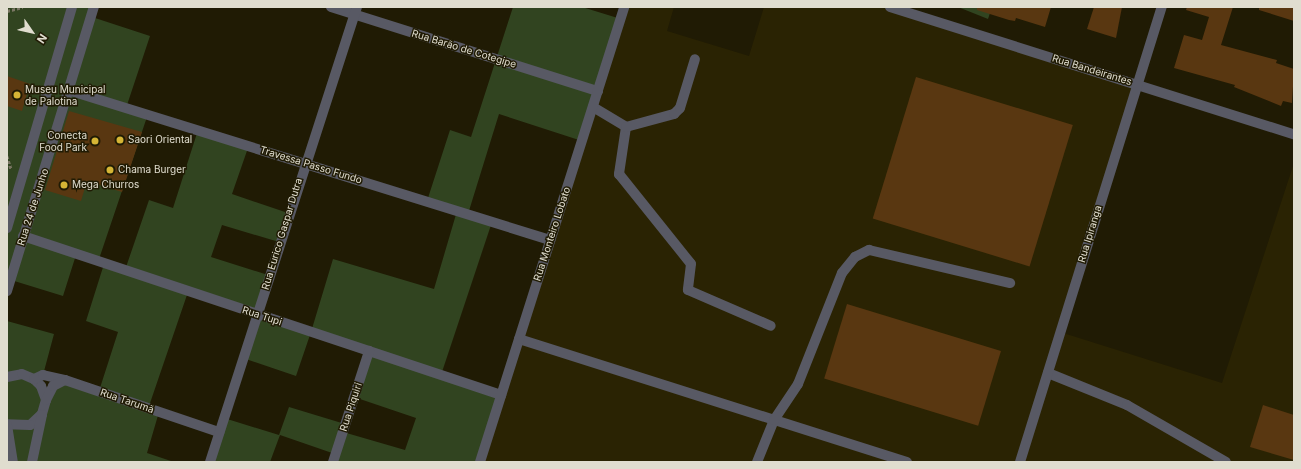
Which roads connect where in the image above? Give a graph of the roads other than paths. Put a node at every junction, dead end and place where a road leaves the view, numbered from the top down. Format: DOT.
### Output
graph roads {
  1 [pos="72,7"];
  2 [pos="94,7"];
  3 [pos="331,7"];
  4 [pos="624,7"];
  5 [pos="892,7"];
  6 [pos="1162,7"];
  7 [pos="355,11"];
  8 [pos="695,59"];
  9 [pos="1137,85"];
  10 [pos="71,91"];
  11 [pos="598,91"];
  12 [pos="593,107"];
  13 [pos="626,127"];
  14 [pos="1294,134"];
  15 [pos="304,162"];
  16 [pos="7,228"];
  17 [pos="23,236"];
  18 [pos="550,240"];
  19 [pos="1010,283"];
  20 [pos="7,291"];
  21 [pos="257,314"];
  22 [pos="771,326"];
  23 [pos="519,339"];
  24 [pos="369,351"];
  25 [pos="10,373"];
  26 [pos="1048,373"];
  27 [pos="34,379"];
  28 [pos="65,380"];
  29 [pos="501,395"];
  30 [pos="46,400"];
  31 [pos="42,414"];
  32 [pos="774,420"];
  33 [pos="7,425"];
  34 [pos="220,432"];
  35 [pos="13,462"];
  36 [pos="32,462"];
  37 [pos="210,462"];
  38 [pos="333,462"];
  39 [pos="480,462"];
  40 [pos="757,462"];
  41 [pos="907,462"];
  42 [pos="1020,462"];
  43 [pos="1226,462"];
  1 -- 16 [label="street"];
  2 -- 10 [label="street, Rua 24 de Junho"];
  3 -- 7 [label="street, Rua Barão de Cotegipe"];
  4 -- 11 [label="street, Rua Monteiro Lobato"];
  5 -- 9 [label="street, Rua Bandeirantes"];
  6 -- 9 [label="street, Rua Ipiranga"];
  7 -- 11 [label="street, Rua Barão de Cotegipe"];
  7 -- 15 [label="street, Rua Eurico Gaspar Dutra"];
  8 -- 13 [label="street"];
  9 -- 14 [label="street, Rua Bandeirantes"];
  9 -- 26 [label="street, Rua Ipiranga"];
  10 -- 15 [label="street, Travessa Passo Fundo"];
  10 -- 17 [label="street, Rua 24 de Junho"];
  11 -- 12 [label="street, Rua Monteiro Lobato"];
  12 -- 13 [label="street"];
  12 -- 18 [label="street, Rua Monteiro Lobato"];
  13 -- 22 [label="street"];
  15 -- 18 [label="street, Travessa Passo Fundo"];
  15 -- 21 [label="street, Rua Eurico Gaspar Dutra"];
  17 -- 20 [label="street, Rua 24 de Junho"];
  17 -- 21 [label="street, Rua Tupi"];
  18 -- 23 [label="street, Rua Monteiro Lobato"];
  19 -- 32 [label="street"];
  21 -- 24 [label="street, Rua Tupi"];
  21 -- 34 [label="street, Rua Eurico Gaspar Dutra"];
  23 -- 29 [label="street, Rua Monteiro Lobato"];
  23 -- 32 [label="street"];
  24 -- 29 [label="street, Rua Tupi"];
  24 -- 38 [label="street, Rua Piquiri"];
  25 -- 27 [label="street"];
  26 -- 42 [label="street, Rua Ipiranga"];
  26 -- 43 [label="street"];
  27 -- 28 [label="street, Rua Tarumã"];
  27 -- 30 [label="street"];
  28 -- 30 [label="street"];
  28 -- 34 [label="street, Rua Tarumã"];
  29 -- 39 [label="street, Rua Monteiro Lobato"];
  30 -- 31 [label="street"];
  31 -- 33 [label="street"];
  31 -- 36 [label="street"];
  32 -- 40 [label="street"];
  32 -- 41 [label="street"];
  33 -- 35 [label="street"];
  34 -- 37 [label="street, Rua Eurico Gaspar Dutra"];
}
